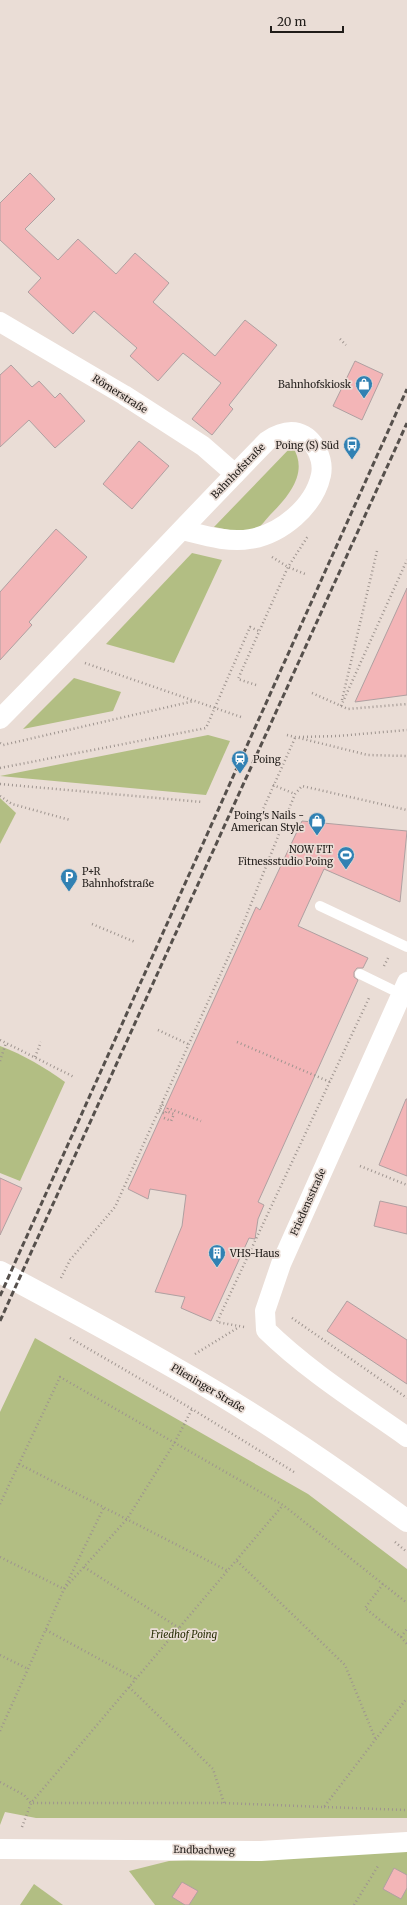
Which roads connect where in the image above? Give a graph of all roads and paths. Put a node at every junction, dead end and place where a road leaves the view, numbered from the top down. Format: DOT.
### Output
graph roads {
  1 [pos="0,322"];
  2 [pos="340,339"];
  3 [pos="346,345"];
  4 [pos="235,474"];
  5 [pos="182,530"];
  6 [pos="310,534"];
  7 [pos="377,550"];
  8 [pos="407,560"];
  9 [pos="297,571"];
  10 [pos="305,574"];
  11 [pos="259,631"];
  12 [pos="82,660"];
  13 [pos="256,685"];
  14 [pos="312,693"];
  15 [pos="194,701"];
  16 [pos="407,704"];
  17 [pos="341,706"];
  18 [pos="214,708"];
  19 [pos="241,717"];
  20 [pos="0,719"];
  21 [pos="407,730"];
  22 [pos="288,735"];
  23 [pos="294,738"];
  24 [pos="0,743"];
  25 [pos="407,756"];
  26 [pos="0,768"];
  27 [pos="0,784"];
  28 [pos="273,785"];
  29 [pos="295,794"];
  30 [pos="0,796"];
  31 [pos="202,802"];
  32 [pos="407,810"];
  33 [pos="253,813"];
  34 [pos="70,820"];
  35 [pos="320,906"];
  36 [pos="92,924"];
  37 [pos="135,942"];
  38 [pos="396,942"];
  39 [pos="407,947"];
  40 [pos="360,974"];
  41 [pos="377,982"];
  42 [pos="404,988"];
  43 [pos="158,1030"];
  44 [pos="0,1040"];
  45 [pos="41,1042"];
  46 [pos="237,1042"];
  47 [pos="6,1043"];
  48 [pos="188,1044"];
  49 [pos="34,1057"];
  50 [pos="0,1061"];
  51 [pos="74,1077"];
  52 [pos="330,1082"];
  53 [pos="162,1102"];
  54 [pos="166,1111"];
  55 [pos="164,1118"];
  56 [pos="201,1121"];
  57 [pos="360,1166"];
  58 [pos="407,1185"];
  59 [pos="0,1272"];
  60 [pos="60,1280"];
  61 [pos="292,1318"];
  62 [pos="66,1336"];
  63 [pos="193,1356"];
  64 [pos="407,1398"];
  65 [pos="192,1409"];
  66 [pos="407,1437"];
  67 [pos="175,1442"];
  68 [pos="19,1464"];
  69 [pos="296,1473"];
  70 [pos="0,1504"];
  71 [pos="283,1505"];
  72 [pos="104,1507"];
  73 [pos="127,1519"];
  74 [pos="407,1521"];
  75 [pos="389,1538"];
  76 [pos="407,1552"];
  77 [pos="0,1557"];
  78 [pos="236,1561"];
  79 [pos="84,1567"];
  80 [pos="228,1571"];
  81 [pos="383,1584"];
  82 [pos="64,1589"];
  83 [pos="407,1603"];
  84 [pos="180,1628"];
  85 [pos="407,1629"];
  86 [pos="46,1630"];
  87 [pos="401,1637"];
  88 [pos="407,1644"];
  89 [pos="0,1655"];
  90 [pos="28,1669"];
  91 [pos="136,1679"];
  92 [pos="129,1687"];
  93 [pos="407,1698"];
  94 [pos="0,1731"];
  95 [pos="375,1738"];
  96 [pos="0,1782"];
  97 [pos="31,1803"];
  98 [pos="224,1803"];
  99 [pos="324,1807"];
  100 [pos="407,1810"];
  101 [pos="402,1842"];
  102 [pos="8,1848"];
  103 [pos="354,1905"];
  1 -- 4 [label="street, Römerstraße"];
  2 -- 3 [label="path"];
  4 -- 5 [label="street, Bahnhofstraße"];
  4 -- 5 [label="street, Bahnhofstraße"];
  5 -- 20 [label="street, Bahnhofstraße"];
  6 -- 11 [label="path"];
  7 -- 17 [label="path"];
  8 -- 17 [label="path"];
  9 -- 10 [label="path"];
  11 -- 13 [label="path"];
  11 -- 18 [label="path"];
  12 -- 15 [label="path"];
  14 -- 17 [label="path"];
  15 -- 18 [label="path"];
  15 -- 24 [label="path"];
  16 -- 17 [label="path"];
  18 -- 19 [label="path"];
  18 -- 26 [label="path"];
  21 -- 23 [label="path"];
  22 -- 23 [label="path"];
  23 -- 25 [label="path"];
  23 -- 28 [label="path"];
  27 -- 31 [label="path"];
  28 -- 29 [label="path"];
  28 -- 33 [label="path"];
  29 -- 32 [label="path"];
  29 -- 48 [label="path"];
  30 -- 34 [label="path"];
  35 -- 38 [label="lane"];
  36 -- 37 [label="path"];
  38 -- 39 [label="lane"];
  38 -- 41 [label="path"];
  40 -- 41 [label="lane"];
  41 -- 42 [label="lane"];
  41 -- 52 [label="path"];
  42 -- 66 [label="street, Friedensstraße"];
  43 -- 48 [label="path"];
  44 -- 47 [label="path"];
  45 -- 49 [label="path"];
  46 -- 52 [label="path"];
  47 -- 49 [label="path"];
  47 -- 50 [label="path"];
  48 -- 53 [label="path"];
  49 -- 51 [label="path"];
  52 -- 63 [label="path"];
  53 -- 54 [label="path"];
  53 -- 60 [label="path"];
  54 -- 55 [label="path"];
  54 -- 56 [label="path"];
  57 -- 58 [label="path"];
  59 -- 74 [label="street, Plieninger Straße"];
  61 -- 64 [label="path"];
  62 -- 65 [label="path"];
  65 -- 67 [label="path"];
  65 -- 69 [label="path"];
  67 -- 68 [label="path"];
  67 -- 71 [label="path"];
  67 -- 73 [label="path"];
  68 -- 70 [label="path"];
  68 -- 72 [label="path"];
  71 -- 78 [label="path"];
  71 -- 81 [label="path"];
  72 -- 73 [label="path"];
  72 -- 82 [label="path"];
  73 -- 79 [label="path"];
  73 -- 80 [label="path"];
  75 -- 76 [label="path"];
  77 -- 82 [label="path"];
  78 -- 80 [label="path"];
  78 -- 95 [label="path"];
  79 -- 82 [label="path"];
  79 -- 84 [label="path"];
  80 -- 84 [label="path"];
  81 -- 83 [label="path"];
  81 -- 87 [label="path"];
  82 -- 86 [label="path"];
  84 -- 91 [label="path"];
  85 -- 87 [label="path"];
  86 -- 90 [label="path"];
  86 -- 91 [label="path"];
  87 -- 88 [label="path"];
  89 -- 90 [label="path"];
  90 -- 94 [label="path"];
  91 -- 92 [label="path"];
  92 -- 97 [label="path"];
  92 -- 98 [label="path"];
  93 -- 95 [label="path"];
  95 -- 99 [label="path"];
  96 -- 97 [label="path"];
  97 -- 98 [label="path"];
  97 -- 102 [label="path"];
  98 -- 99 [label="path"];
  99 -- 100 [label="path"];
  101 -- 102 [label="street, Endbachweg"];
  101 -- 103 [label="path"];
}
